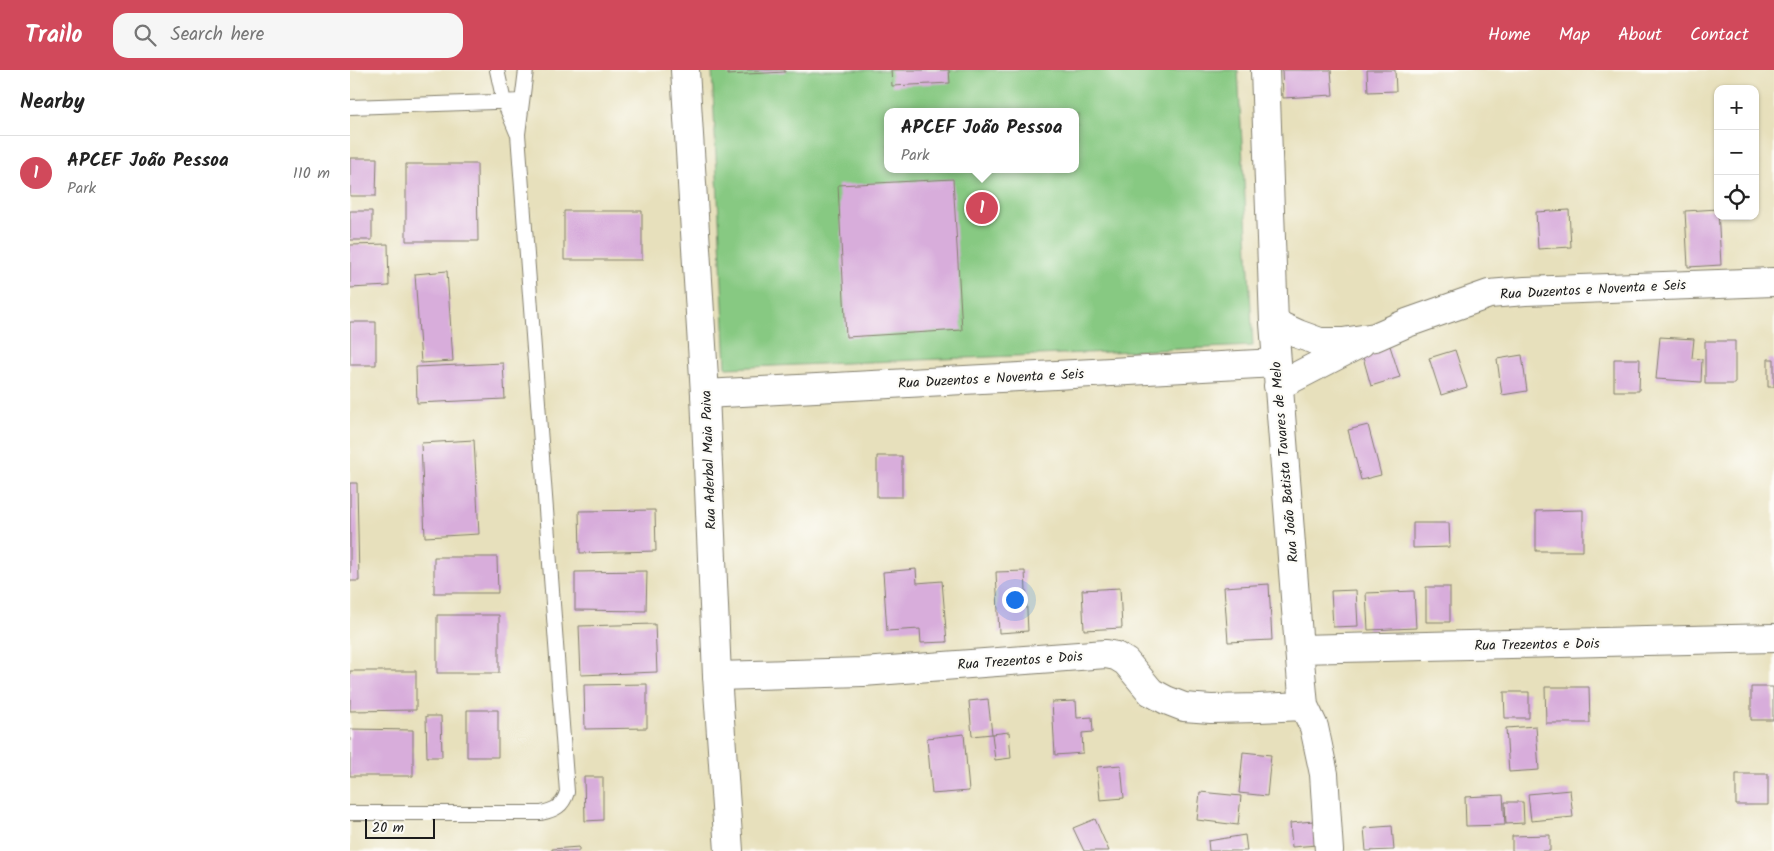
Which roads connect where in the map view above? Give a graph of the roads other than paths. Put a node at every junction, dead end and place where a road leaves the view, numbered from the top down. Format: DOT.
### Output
graph roads {
  1 [pos="497,70"];
  2 [pos="526,70"];
  3 [pos="685,70"];
  4 [pos="1266,70"];
  5 [pos="522,101"];
  6 [pos="504,102"];
  7 [pos="350,107"];
  8 [pos="518,134"];
  9 [pos="1774,282"];
  10 [pos="1274,323"];
  11 [pos="1374,336"];
  12 [pos="1277,374"];
  13 [pos="705,394"];
  14 [pos="1774,638"];
  15 [pos="1299,649"];
  16 [pos="717,676"];
  17 [pos="1304,706"];
  18 [pos="350,812"];
  19 [pos="729,851"];
  20 [pos="1329,851"];
  1 -- 6 [label="lane"];
  2 -- 5 [label="lane"];
  3 -- 13 [label="street, Rua Aderbal Maia Paiva"];
  4 -- 10 [label="street, Rua João Batista Tavares de Melo"];
  5 -- 6 [label="lane"];
  5 -- 8 [label="lane"];
  6 -- 7 [label="lane"];
  6 -- 8 [label="lane"];
  8 -- 18 [label="lane"];
  9 -- 11 [label="street, Rua Duzentos e Noventa e Seis"];
  10 -- 11 [label="street, Rua Duzentos e Noventa e Seis"];
  10 -- 12 [label="street, Rua João Batista Tavares de Melo"];
  11 -- 12 [label="street"];
  12 -- 13 [label="street, Rua Duzentos e Noventa e Seis"];
  12 -- 15 [label="street, Rua João Batista Tavares de Melo"];
  13 -- 16 [label="street, Rua Aderbal Maia Paiva"];
  14 -- 15 [label="street, Rua Trezentos e Dois"];
  15 -- 17 [label="street, Rua João Batista Tavares de Melo"];
  16 -- 17 [label="street, Rua Trezentos e Dois"];
  16 -- 19 [label="street, Rua Aderbal Maia Paiva"];
  17 -- 20 [label="street, Rua João Batista Tavares de Melo"];
}
